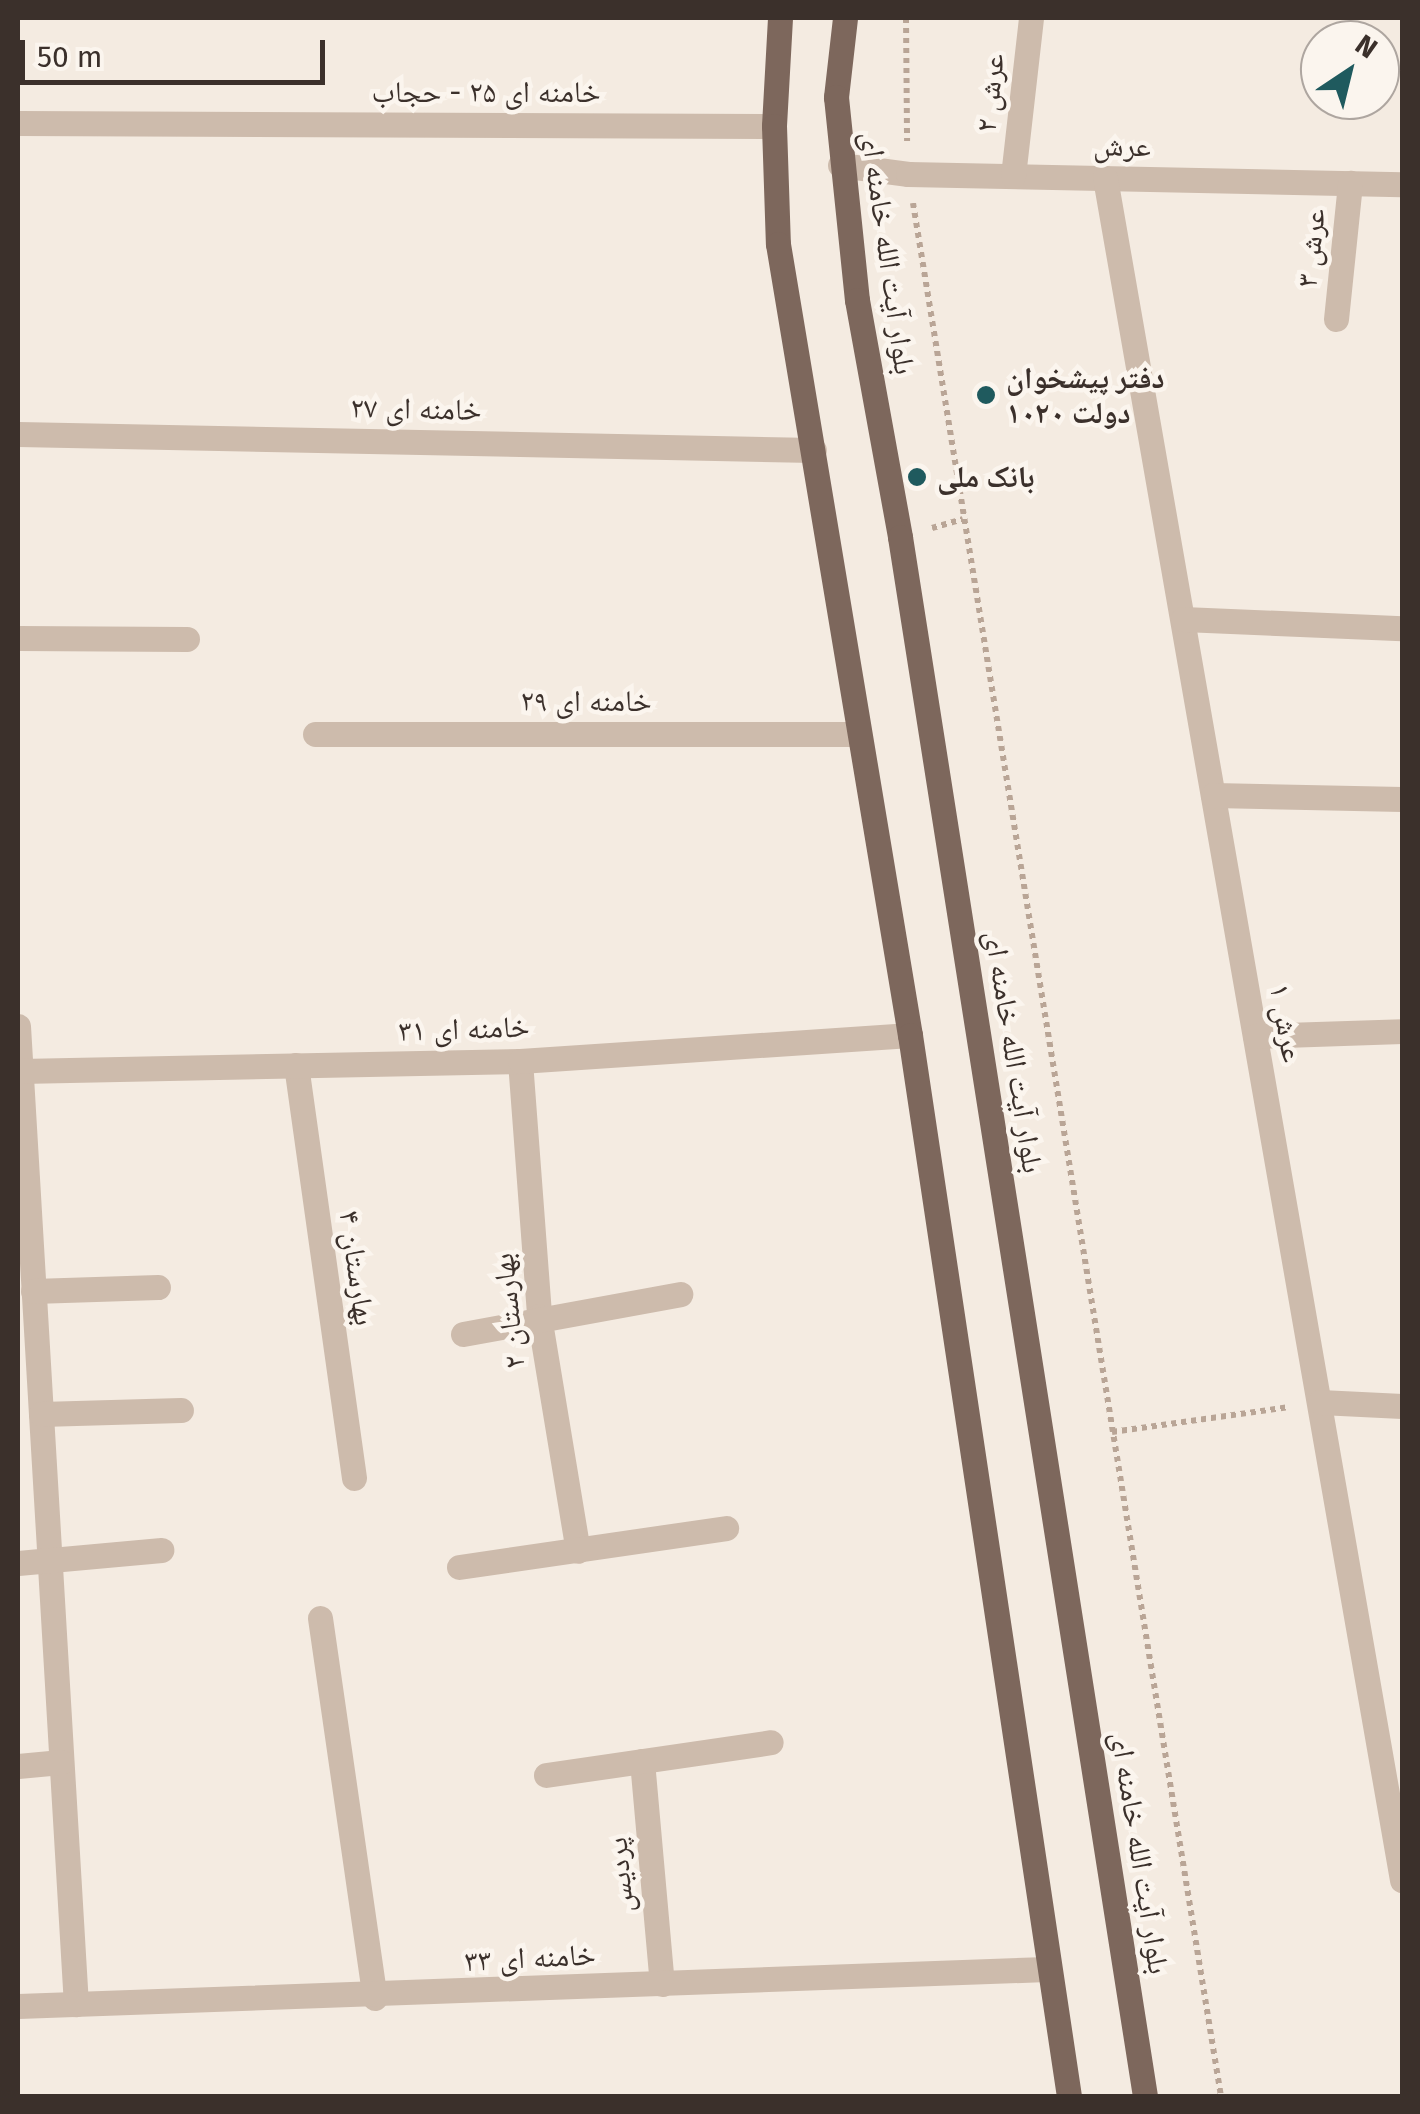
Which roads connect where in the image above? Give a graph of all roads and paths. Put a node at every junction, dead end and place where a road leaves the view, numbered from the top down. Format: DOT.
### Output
graph roads {
  1 [pos="780,18"];
  2 [pos="844,18"];
  3 [pos="906,18"];
  4 [pos="1030,18"];
  5 [pos="18,123"];
  6 [pos="774,126"];
  7 [pos="840,165"];
  8 [pos="908,174"];
  9 [pos="1013,176"];
  10 [pos="1105,178"];
  11 [pos="1350,183"];
  12 [pos="1402,184"];
  13 [pos="1336,319"];
  14 [pos="18,434"];
  15 [pos="814,450"];
  16 [pos="1182,620"];
  17 [pos="1402,628"];
  18 [pos="18,638"];
  19 [pos="187,639"];
  20 [pos="315,734"];
  21 [pos="858,734"];
  22 [pos="1213,796"];
  23 [pos="1402,799"];
  24 [pos="18,1026"];
  25 [pos="1402,1031"];
  26 [pos="910,1035"];
  27 [pos="1255,1036"];
  28 [pos="520,1061"];
  29 [pos="296,1066"];
  30 [pos="20,1071"];
  31 [pos="24,1242"];
  32 [pos="158,1287"];
  33 [pos="33,1291"];
  34 [pos="680,1294"];
  35 [pos="539,1316"];
  36 [pos="463,1334"];
  37 [pos="1320,1402"];
  38 [pos="1402,1406"];
  39 [pos="181,1410"];
  40 [pos="40,1414"];
  41 [pos="1112,1432"];
  42 [pos="354,1478"];
  43 [pos="726,1528"];
  44 [pos="162,1550"];
  45 [pos="578,1551"];
  46 [pos="18,1563"];
  47 [pos="49,1564"];
  48 [pos="458,1567"];
  49 [pos="320,1618"];
  50 [pos="771,1742"];
  51 [pos="642,1761"];
  52 [pos="61,1762"];
  53 [pos="18,1766"];
  54 [pos="546,1775"];
  55 [pos="1402,1880"];
  56 [pos="1046,1969"];
  57 [pos="662,1984"];
  58 [pos="375,1998"];
  59 [pos="76,2004"];
  60 [pos="18,2006"];
  61 [pos="1068,2096"];
  62 [pos="1146,2096"];
  63 [pos="1221,2096"];
  1 -- 6 [label="main road"];
  2 -- 7 [label="main road, بلوار آیت الله خامنه ای"];
  3 -- 8 [label="path"];
  4 -- 9 [label="street, عرش ۲"];
  5 -- 6 [label="street, خامنه ای ۲۵ - حجاب"];
  6 -- 15 [label="main road"];
  7 -- 8 [label="street, عرش"];
  7 -- 62 [label="main road, بلوار آیت الله خامنه ای"];
  8 -- 9 [label="street, عرش"];
  8 -- 41 [label="path"];
  9 -- 10 [label="street, عرش"];
  10 -- 11 [label="street, عرش"];
  10 -- 16 [label="street, عرش ۱"];
  11 -- 12 [label="street, عرش"];
  11 -- 13 [label="street, عرش ۳"];
  14 -- 15 [label="street, خامنه ای ۲۷"];
  15 -- 21 [label="main road"];
  16 -- 17 [label="street"];
  16 -- 22 [label="street, عرش ۱"];
  18 -- 19 [label="street"];
  20 -- 21 [label="street, خامنه ای ۲۹"];
  21 -- 26 [label="main road"];
  22 -- 23 [label="street"];
  22 -- 27 [label="street, عرش ۱"];
  24 -- 30 [label="street"];
  25 -- 27 [label="street"];
  26 -- 28 [label="street, خامنه ای ۳۱"];
  26 -- 56 [label="main road"];
  27 -- 37 [label="street, عرش ۱"];
  28 -- 29 [label="street, خامنه ای ۳۱"];
  28 -- 35 [label="street, بهارستان ۲"];
  29 -- 30 [label="street, خامنه ای ۳۱"];
  29 -- 42 [label="street, بهارستان ۴"];
  30 -- 31 [label="street"];
  31 -- 33 [label="street"];
  32 -- 33 [label="street"];
  33 -- 40 [label="street"];
  34 -- 35 [label="street"];
  35 -- 36 [label="street"];
  35 -- 45 [label="street, بهارستان ۲"];
  37 -- 38 [label="street"];
  37 -- 41 [label="path"];
  37 -- 55 [label="street, عرش ۱"];
  39 -- 40 [label="street"];
  40 -- 47 [label="street"];
  41 -- 63 [label="path"];
  43 -- 45 [label="street"];
  44 -- 47 [label="street"];
  45 -- 48 [label="street"];
  46 -- 47 [label="street"];
  47 -- 52 [label="street"];
  49 -- 58 [label="street"];
  50 -- 51 [label="street"];
  51 -- 54 [label="street"];
  51 -- 57 [label="street, پردیس"];
  52 -- 53 [label="street"];
  52 -- 59 [label="street"];
  56 -- 57 [label="street, خامنه ای ۳۳"];
  56 -- 61 [label="main road"];
  57 -- 58 [label="street, خامنه ای ۳۳"];
  58 -- 59 [label="street, خامنه ای ۳۳"];
  59 -- 60 [label="street, خامنه ای ۳۳"];
}
